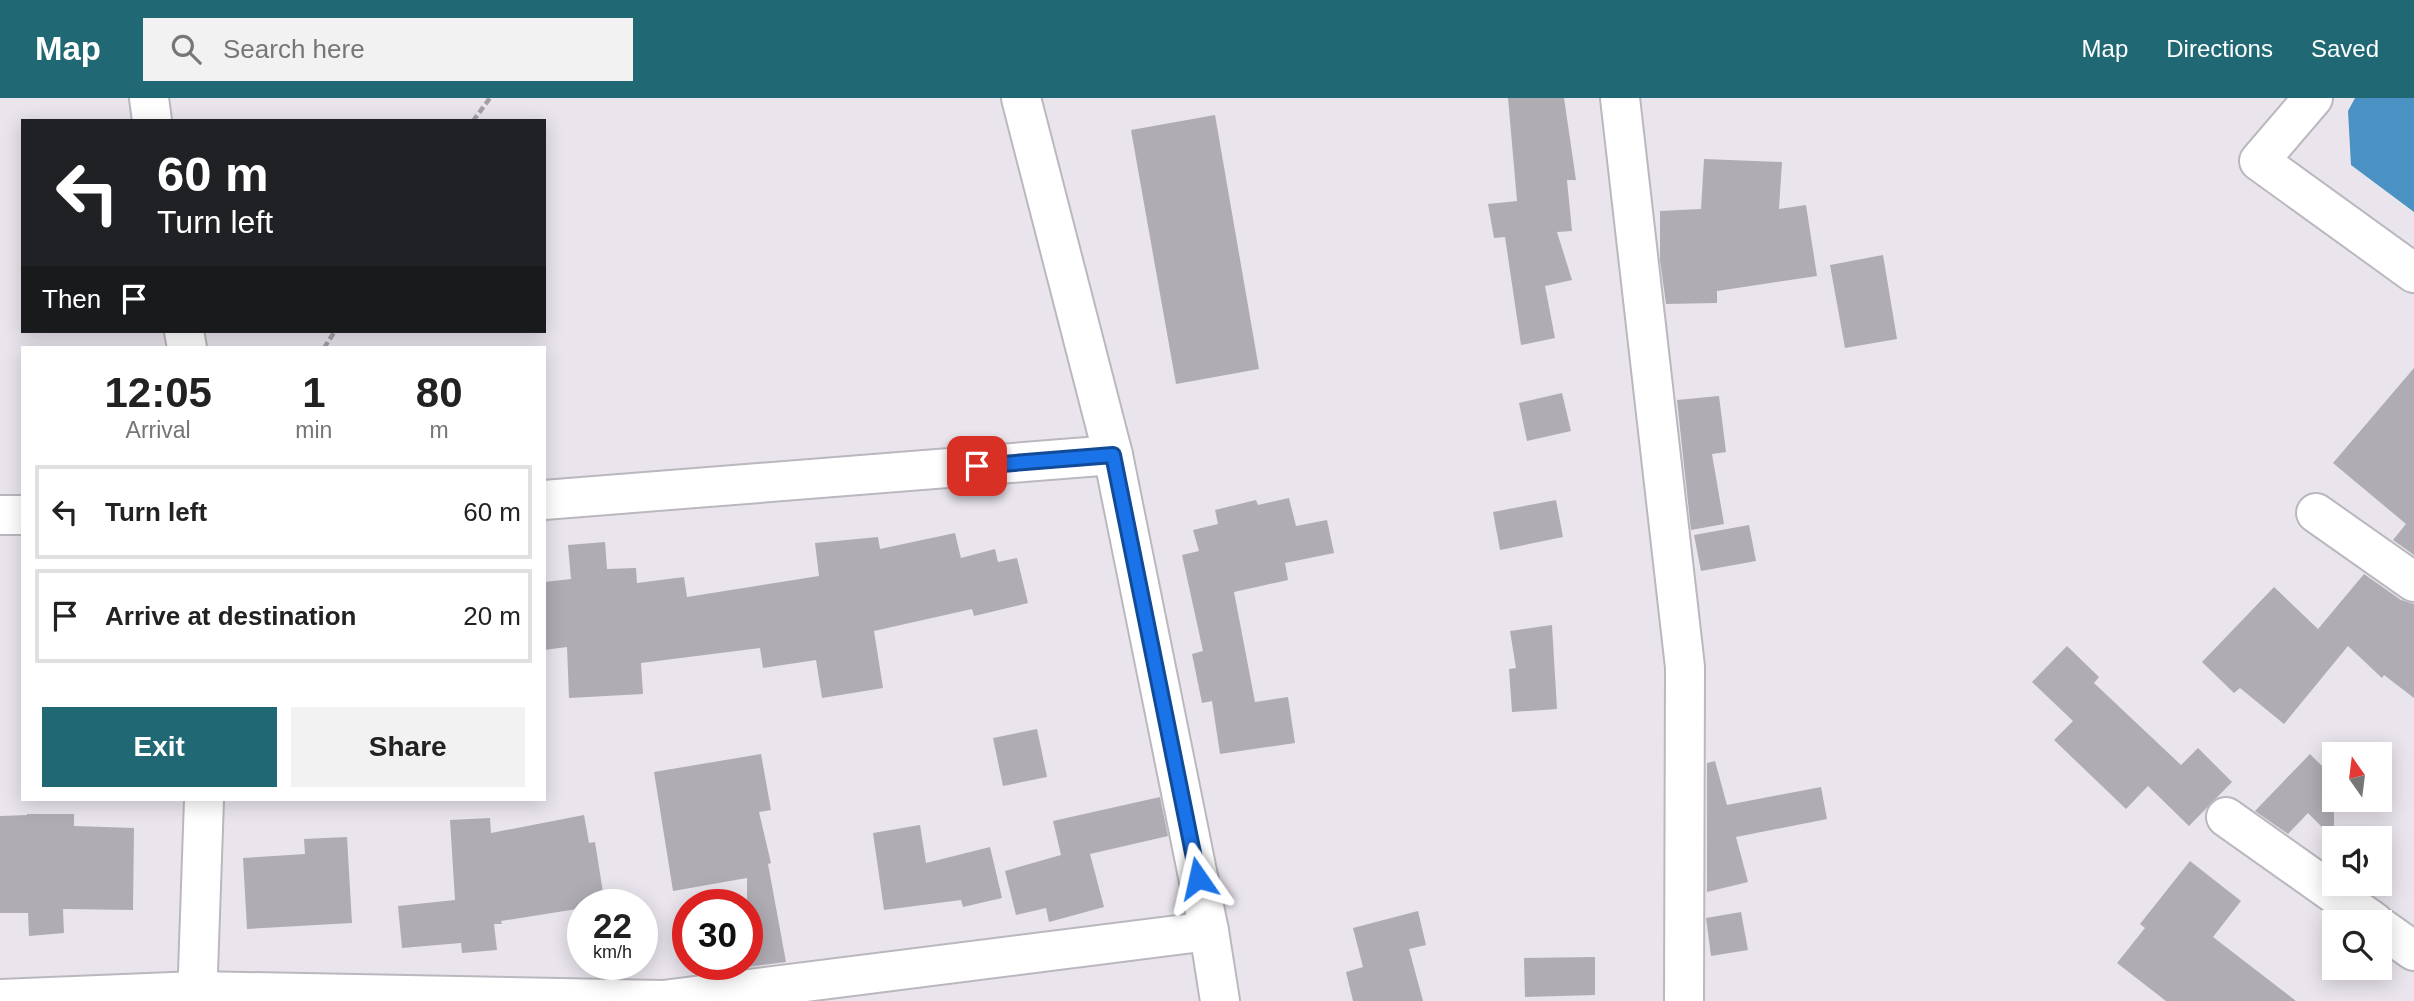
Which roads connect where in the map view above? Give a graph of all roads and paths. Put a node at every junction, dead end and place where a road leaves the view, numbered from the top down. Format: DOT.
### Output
graph roads {
  1 [pos="149,98"];
  2 [pos="490,98"];
  3 [pos="1021,98"];
  4 [pos="1620,98"];
  5 [pos="2313,98"];
  6 [pos="152,119"];
  7 [pos="474,119"];
  8 [pos="2414,273"];
  9 [pos="1113,455"];
  10 [pos="546,499"];
  11 [pos="2316,513"];
  12 [pos="0,515"];
  13 [pos="21,515"];
  14 [pos="2414,582"];
  15 [pos="204,801"];
  16 [pos="2226,817"];
  17 [pos="2357,910"];
  18 [pos="1209,931"];
  19 [pos="2392,935"];
  20 [pos="2414,951"];
  21 [pos="197,996"];
  22 [pos="0,999"];
  23 [pos="1220,1001"];
  24 [pos="1684,1001"];
  1 -- 6 [label="street"];
  2 -- 7 [label="path"];
  3 -- 9 [label="street"];
  4 -- 24 [label="street"];
  5 -- 8 [label="street"];
  9 -- 10 [label="street"];
  9 -- 18 [label="street"];
  11 -- 14 [label="street"];
  12 -- 13 [label="street"];
  15 -- 21 [label="street"];
  16 -- 17 [label="street"];
  18 -- 21 [label="street"];
  18 -- 23 [label="street"];
  19 -- 20 [label="street"];
  21 -- 22 [label="street"];
}
